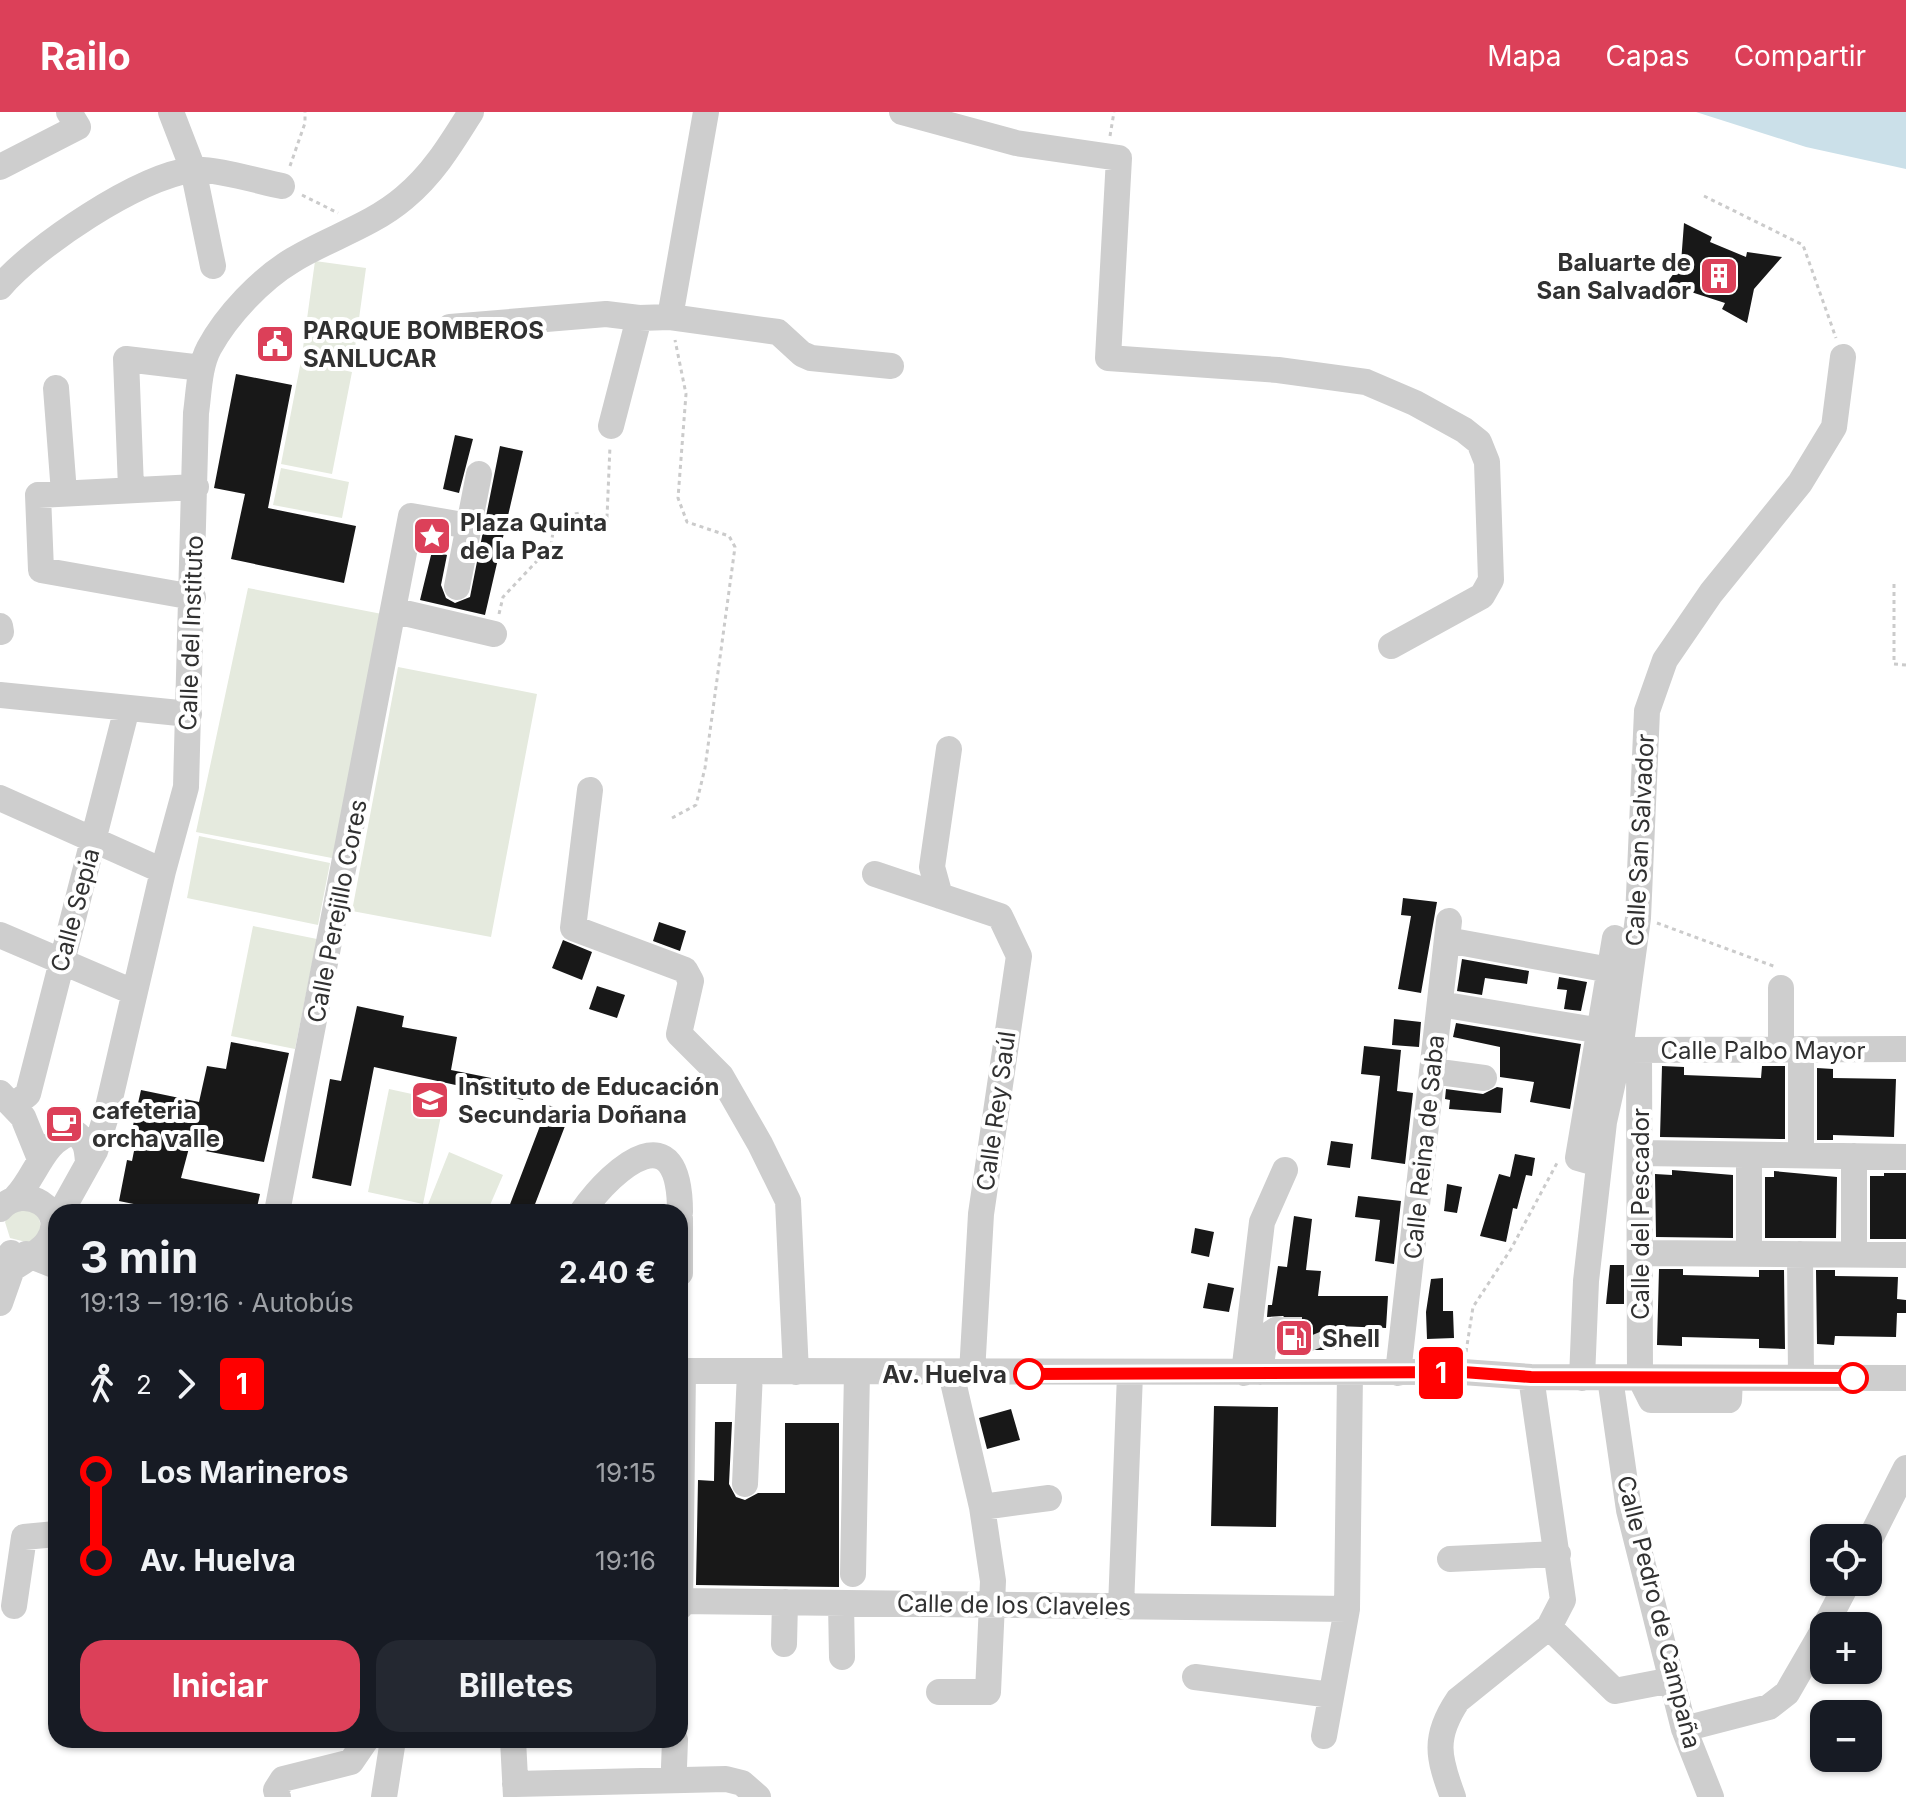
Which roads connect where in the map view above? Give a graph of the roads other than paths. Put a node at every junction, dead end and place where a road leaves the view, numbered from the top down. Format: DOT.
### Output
graph roads {
  1 [pos="69,112"];
  2 [pos="171,112"];
  3 [pos="471,112"];
  4 [pos="706,112"];
  5 [pos="902,112"];
  6 [pos="0,167"];
  7 [pos="193,169"];
  8 [pos="282,186"];
  9 [pos="213,266"];
  10 [pos="0,287"];
  11 [pos="670,317"];
  12 [pos="639,318"];
  13 [pos="450,327"];
  14 [pos="1843,357"];
  15 [pos="891,366"];
  16 [pos="202,368"];
  17 [pos="56,388"];
  18 [pos="611,426"];
  19 [pos="479,474"];
  20 [pos="196,487"];
  21 [pos="131,488"];
  22 [pos="64,493"];
  23 [pos="469,526"];
  24 [pos="457,587"];
  25 [pos="193,597"];
  26 [pos="396,611"];
  27 [pos="0,626"];
  28 [pos="1,632"];
  29 [pos="494,634"];
  30 [pos="1391,646"];
  31 [pos="0,695"];
  32 [pos="127,708"];
  33 [pos="189,714"];
  34 [pos="949,749"];
  35 [pos="590,790"];
  36 [pos="0,798"];
  37 [pos="93,840"];
  38 [pos="163,871"];
  39 [pos="875,874"];
  40 [pos="940,896"];
  41 [pos="0,935"];
  42 [pos="1615,938"];
  43 [pos="62,961"];
  44 [pos="1610,970"];
  45 [pos="1781,988"];
  46 [pos="133,992"];
  47 [pos="1440,1004"];
  48 [pos="1601,1031"];
  49 [pos="1906,1049"];
  50 [pos="1630,1050"];
  51 [pos="1791,1050"];
  52 [pos="1432,1071"];
  53 [pos="1484,1078"];
  54 [pos="107,1104"];
  55 [pos="12,1105"];
  56 [pos="69,1133"];
  57 [pos="1640,1153"];
  58 [pos="1749,1155"];
  59 [pos="1801,1155"];
  60 [pos="1854,1156"];
  61 [pos="1906,1157"];
  62 [pos="40,1159"];
  63 [pos="1588,1161"];
  64 [pos="88,1162"];
  65 [pos="1285,1170"];
  66 [pos="8,1203"];
  67 [pos="59,1204"];
  68 [pos="279,1204"];
  69 [pos="587,1204"];
  70 [pos="680,1204"];
  71 [pos="48,1221"];
  72 [pos="32,1244"];
  73 [pos="1641,1253"];
  74 [pos="1749,1254"];
  75 [pos="1800,1254"];
  76 [pos="1854,1254"];
  77 [pos="1906,1255"];
  78 [pos="0,1303"];
  79 [pos="1276,1330"];
  80 [pos="688,1371"];
  81 [pos="750,1372"];
  82 [pos="796,1372"];
  83 [pos="857,1372"];
  84 [pos="1252,1372"];
  85 [pos="962,1373"];
  86 [pos="1350,1373"];
  87 [pos="1398,1373"];
  88 [pos="1130,1374"];
  89 [pos="1531,1377"];
  90 [pos="1582,1378"];
  91 [pos="1610,1378"];
  92 [pos="1640,1378"];
  93 [pos="1801,1378"];
  94 [pos="1902,1381"];
  95 [pos="1906,1468"];
  96 [pos="745,1484"];
  97 [pos="1049,1498"];
  98 [pos="982,1507"];
  99 [pos="1878,1524"];
  100 [pos="48,1535"];
  101 [pos="1558,1554"];
  102 [pos="1450,1559"];
  103 [pos="853,1574"];
  104 [pos="785,1602"];
  105 [pos="841,1603"];
  106 [pos="688,1604"];
  107 [pos="994,1605"];
  108 [pos="14,1606"];
  109 [pos="1121,1607"];
  110 [pos="1347,1609"];
  111 [pos="1549,1627"];
  112 [pos="784,1644"];
  113 [pos="1810,1653"];
  114 [pos="842,1657"];
  115 [pos="1195,1677"];
  116 [pos="1672,1680"];
  117 [pos="939,1692"];
  118 [pos="1331,1695"];
  119 [pos="1684,1729"];
  120 [pos="1324,1736"];
  121 [pos="361,1748"];
  122 [pos="392,1748"];
  123 [pos="513,1748"];
  124 [pos="675,1748"];
  125 [pos="674,1767"];
  126 [pos="515,1790"];
  127 [pos="278,1797"];
  128 [pos="384,1797"];
  129 [pos="758,1797"];
  130 [pos="1453,1797"];
  131 [pos="1711,1797"];
  1 -- 6 [label="street"];
  2 -- 7 [label="street"];
  3 -- 16 [label="street, Calle del Instituto"];
  4 -- 11 [label="street"];
  5 -- 30 [label="street"];
  7 -- 8 [label="street"];
  7 -- 9 [label="street"];
  7 -- 10 [label="street"];
  11 -- 12 [label="street"];
  11 -- 15 [label="street"];
  12 -- 13 [label="street"];
  12 -- 18 [label="street"];
  14 -- 50 [label="street, Calle San Salvador"];
  16 -- 20 [label="street, Calle del Instituto"];
  16 -- 21 [label="street"];
  17 -- 22 [label="street"];
  19 -- 23 [label="street"];
  20 -- 21 [label="street"];
  20 -- 25 [label="street, Calle del Instituto"];
  21 -- 22 [label="street"];
  22 -- 25 [label="street"];
  23 -- 24 [label="street"];
  23 -- 26 [label="street"];
  25 -- 33 [label="street, Calle del Instituto"];
  26 -- 29 [label="street"];
  26 -- 68 [label="street, Calle Perejillo Cores"];
  27 -- 28 [label="street"];
  31 -- 32 [label="street"];
  32 -- 33 [label="street"];
  32 -- 37 [label="street, Calle Sepia"];
  33 -- 38 [label="street, Calle del Instituto"];
  34 -- 40 [label="street"];
  35 -- 82 [label="street"];
  36 -- 37 [label="street"];
  37 -- 38 [label="street"];
  37 -- 43 [label="street, Calle Sepia"];
  38 -- 46 [label="street, Calle del Instituto"];
  39 -- 40 [label="street, Calle Rey Saúl"];
  40 -- 85 [label="street, Calle Rey Saúl"];
  41 -- 43 [label="street"];
  42 -- 44 [label="street"];
  43 -- 46 [label="street"];
  43 -- 55 [label="street, Calle Sepia"];
  44 -- 47 [label="street, Calle Reina de Saba"];
  44 -- 48 [label="street"];
  45 -- 51 [label="street"];
  46 -- 54 [label="street, Calle del Instituto"];
  47 -- 48 [label="street"];
  47 -- 52 [label="street, Calle Reina de Saba"];
  48 -- 63 [label="street"];
  49 -- 51 [label="street, Calle Palbo Mayor"];
  50 -- 51 [label="street, Calle Palbo Mayor"];
  50 -- 57 [label="street, Calle del Pescador"];
  50 -- 63 [label="street, Calle San Salvador"];
  51 -- 59 [label="street"];
  52 -- 53 [label="street"];
  52 -- 87 [label="street, Calle Reina de Saba"];
  54 -- 56 [label="street"];
  54 -- 64 [label="street, Calle del Instituto"];
  55 -- 56 [label="street"];
  55 -- 62 [label="street"];
  56 -- 62 [label="street"];
  56 -- 64 [label="street"];
  57 -- 58 [label="street"];
  57 -- 73 [label="street, Calle del Pescador"];
  58 -- 59 [label="street"];
  58 -- 74 [label="street"];
  59 -- 60 [label="street"];
  60 -- 61 [label="street"];
  60 -- 76 [label="street"];
  62 -- 66 [label="street"];
  63 -- 90 [label="street, Calle San Salvador"];
  64 -- 67 [label="street, Calle del Instituto"];
  65 -- 84 [label="street"];
  66 -- 72 [label="street"];
  69 -- 70 [label="street"];
  71 -- 72 [label="street, Calle del Instituto"];
  72 -- 78 [label="street, Calle del Instituto"];
  73 -- 74 [label="street"];
  73 -- 92 [label="street, Calle del Pescador"];
  74 -- 75 [label="street"];
  75 -- 76 [label="street"];
  75 -- 93 [label="street"];
  76 -- 77 [label="street"];
  79 -- 84 [label="street"];
  80 -- 81 [label="street"];
  81 -- 82 [label="street"];
  81 -- 96 [label="street"];
  82 -- 83 [label="street"];
  83 -- 85 [label="street"];
  83 -- 103 [label="street"];
  84 -- 86 [label="street"];
  84 -- 88 [label="street"];
  85 -- 88 [label="street"];
  85 -- 98 [label="street, Calle Rey Saúl"];
  86 -- 87 [label="street"];
  86 -- 110 [label="street"];
  87 -- 89 [label="street"];
  88 -- 109 [label="street"];
  89 -- 90 [label="street"];
  89 -- 101 [label="street"];
  90 -- 91 [label="street"];
  91 -- 92 [label="street"];
  91 -- 116 [label="street, Calle Pedro de Campaña"];
  92 -- 93 [label="street"];
  93 -- 94 [label="street"];
  95 -- 99 [label="street"];
  97 -- 98 [label="street"];
  98 -- 107 [label="street, Calle Rey Saúl"];
  100 -- 108 [label="street"];
  101 -- 102 [label="street"];
  101 -- 111 [label="street"];
  104 -- 105 [label="street, Calle de los Claveles"];
  104 -- 106 [label="street, Calle de los Claveles"];
  104 -- 112 [label="street"];
  105 -- 107 [label="street, Calle de los Claveles"];
  105 -- 114 [label="street"];
  107 -- 109 [label="street, Calle de los Claveles"];
  107 -- 117 [label="street, Calle Rey Saúl"];
  109 -- 110 [label="street, Calle de los Claveles"];
  110 -- 118 [label="street"];
  111 -- 116 [label="street"];
  111 -- 130 [label="street"];
  113 -- 119 [label="street"];
  115 -- 118 [label="street"];
  116 -- 119 [label="street, Calle Pedro de Campaña"];
  118 -- 120 [label="street"];
  119 -- 131 [label="street, Calle Pedro de Campaña"];
  121 -- 127 [label="street"];
  122 -- 128 [label="street"];
  123 -- 126 [label="street"];
  124 -- 125 [label="street"];
  126 -- 129 [label="street"];
}
